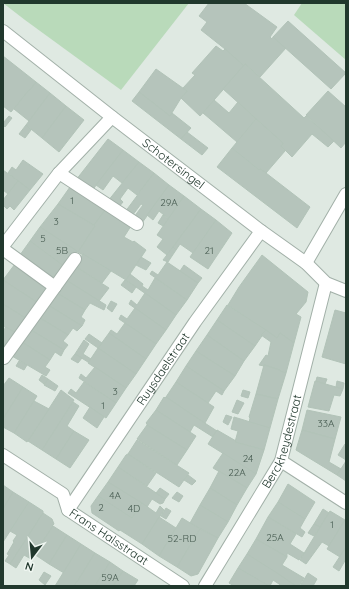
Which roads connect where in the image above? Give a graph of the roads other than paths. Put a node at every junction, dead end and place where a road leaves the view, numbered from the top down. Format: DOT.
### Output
graph roads {
  1 [pos="3,31"];
  2 [pos="112,117"];
  3 [pos="59,173"];
  4 [pos="346,194"];
  5 [pos="137,224"];
  6 [pos="262,231"];
  7 [pos="3,248"];
  8 [pos="75,259"];
  9 [pos="306,263"];
  10 [pos="326,283"];
  11 [pos="55,287"];
  12 [pos="346,291"];
  13 [pos="4,358"];
  14 [pos="3,455"];
  15 [pos="281,461"];
  16 [pos="346,503"];
  17 [pos="68,510"];
  18 [pos="183,586"];
  19 [pos="205,586"];
  1 -- 2 [label="street, Schotersingel"];
  2 -- 3 [label="street"];
  2 -- 6 [label="street, Schotersingel"];
  3 -- 5 [label="street"];
  3 -- 7 [label="street"];
  4 -- 9 [label="street"];
  6 -- 9 [label="street, Schotersingel"];
  6 -- 17 [label="street, Ruysdaelstraat"];
  7 -- 11 [label="street"];
  8 -- 11 [label="street"];
  9 -- 10 [label="street, Schotersingel"];
  10 -- 12 [label="street, Schotersingel"];
  10 -- 15 [label="street, Berckheydestraat"];
  11 -- 13 [label="street"];
  14 -- 17 [label="street, Frans Halsstraat"];
  15 -- 16 [label="street"];
  15 -- 19 [label="street, Berckheydestraat"];
  17 -- 18 [label="street, Frans Halsstraat"];
}
